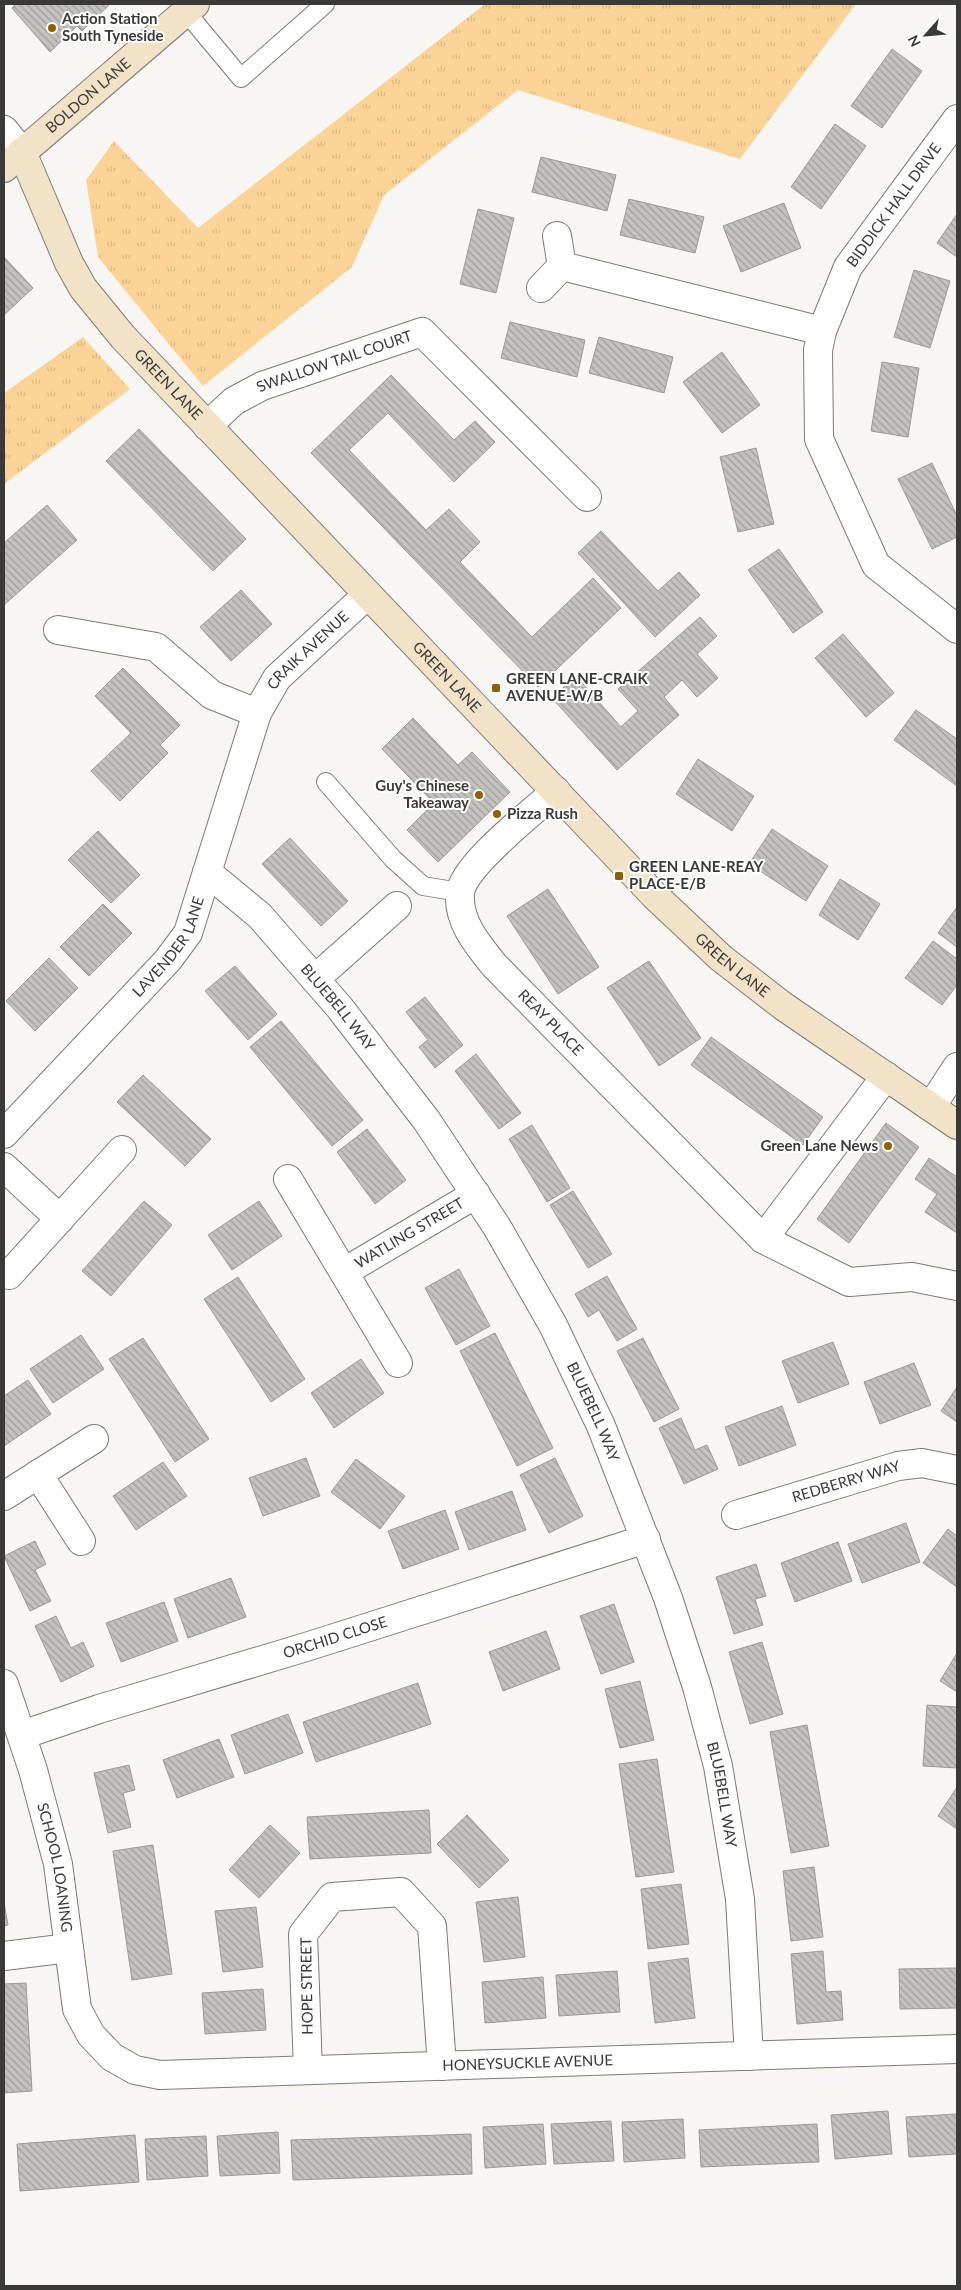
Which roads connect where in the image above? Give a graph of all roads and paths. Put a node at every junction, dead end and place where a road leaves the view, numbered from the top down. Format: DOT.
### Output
graph roads {
  1 [pos="325,4"];
  2 [pos="190,8"];
  3 [pos="957,120"];
  4 [pos="4,130"];
  5 [pos="13,160"];
  6 [pos="556,236"];
  7 [pos="562,266"];
  8 [pos="542,288"];
  9 [pos="822,331"];
  10 [pos="207,426"];
  11 [pos="587,497"];
  12 [pos="367,595"];
  13 [pos="957,629"];
  14 [pos="58,630"];
  15 [pos="257,714"];
  16 [pos="326,782"];
  17 [pos="556,791"];
  18 [pos="207,872"];
  19 [pos="460,892"];
  20 [pos="397,906"];
  21 [pos="315,979"];
  22 [pos="957,1068"];
  23 [pos="886,1076"];
  24 [pos="931,1107"];
  25 [pos="957,1125"];
  26 [pos="6,1128"];
  27 [pos="122,1150"];
  28 [pos="4,1167"];
  29 [pos="288,1179"];
  30 [pos="476,1194"];
  31 [pos="60,1219"];
  32 [pos="764,1239"];
  33 [pos="344,1272"];
  34 [pos="9,1275"];
  35 [pos="957,1286"];
  36 [pos="398,1363"];
  37 [pos="94,1438"];
  38 [pos="957,1470"];
  39 [pos="38,1474"];
  40 [pos="4,1496"];
  41 [pos="736,1515"];
  42 [pos="646,1540"];
  43 [pos="82,1542"];
  44 [pos="4,1684"];
  45 [pos="22,1735"];
  46 [pos="69,1948"];
  47 [pos="4,1956"];
  48 [pos="105,2049"];
  49 [pos="957,2049"];
  50 [pos="749,2056"];
  51 [pos="442,2066"];
  52 [pos="308,2070"];
  1 -- 2 [label="lane"];
  2 -- 5 [label="street, BOLDON LANE"];
  3 -- 9 [label="street, BIDDICK HALL DRIVE"];
  4 -- 5 [label="street"];
  5 -- 10 [label="street, GREEN LANE"];
  6 -- 7 [label="street"];
  7 -- 8 [label="street"];
  7 -- 9 [label="street"];
  9 -- 13 [label="street, BIDDICK HALL DRIVE"];
  10 -- 11 [label="street, SWALLOW TAIL COURT"];
  10 -- 12 [label="street, GREEN LANE"];
  12 -- 15 [label="street, CRAIK AVENUE"];
  12 -- 17 [label="street, GREEN LANE"];
  14 -- 15 [label="street"];
  15 -- 18 [label="street, LAVENDER LANE"];
  16 -- 19 [label="lane"];
  17 -- 19 [label="street"];
  17 -- 23 [label="street, GREEN LANE"];
  18 -- 21 [label="street, BLUEBELL WAY"];
  18 -- 26 [label="street, LAVENDER LANE"];
  19 -- 32 [label="street, REAY PLACE"];
  20 -- 21 [label="street"];
  21 -- 30 [label="street, BLUEBELL WAY"];
  22 -- 24 [label="street"];
  23 -- 24 [label="street, GREEN LANE"];
  23 -- 32 [label="street"];
  24 -- 25 [label="street, GREEN LANE"];
  27 -- 31 [label="street"];
  28 -- 31 [label="street"];
  29 -- 33 [label="street"];
  30 -- 33 [label="street, WATLING STREET"];
  30 -- 42 [label="street, BLUEBELL WAY"];
  31 -- 34 [label="street"];
  32 -- 35 [label="street, REAY PLACE"];
  33 -- 36 [label="street"];
  37 -- 39 [label="street"];
  38 -- 41 [label="street, REDBERRY WAY"];
  39 -- 40 [label="street"];
  39 -- 43 [label="street"];
  42 -- 45 [label="street, ORCHID CLOSE"];
  42 -- 50 [label="street, BLUEBELL WAY"];
  44 -- 45 [label="street, SCHOOL LOANING"];
  45 -- 46 [label="street, SCHOOL LOANING"];
  46 -- 47 [label="street"];
  46 -- 48 [label="street, SCHOOL LOANING"];
  48 -- 52 [label="street, HONEYSUCKLE AVENUE"];
  49 -- 50 [label="street, HONEYSUCKLE AVENUE"];
  50 -- 51 [label="street, HONEYSUCKLE AVENUE"];
  51 -- 52 [label="street, HONEYSUCKLE AVENUE"];
  51 -- 52 [label="street, HOPE STREET"];
}
